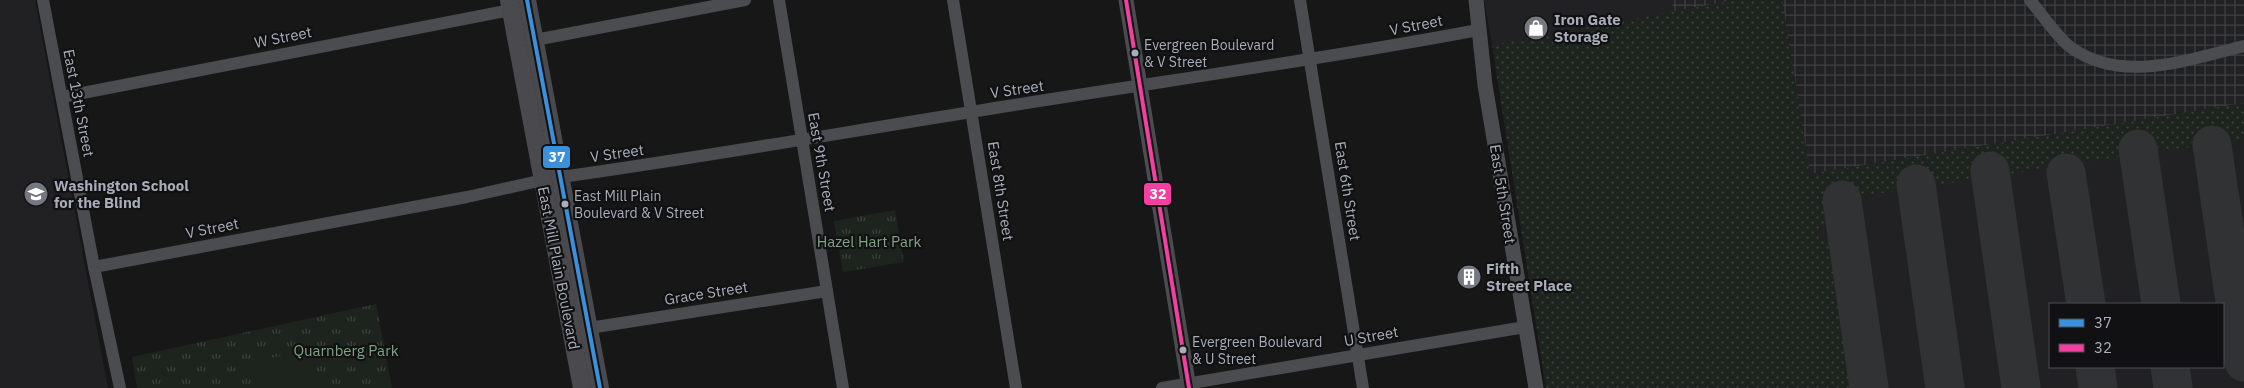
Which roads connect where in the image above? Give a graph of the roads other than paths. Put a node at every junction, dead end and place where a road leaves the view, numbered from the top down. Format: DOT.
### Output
graph roads {
  1 [pos="42,0"];
  2 [pos="527,0"];
  3 [pos="745,0"];
  4 [pos="779,0"];
  5 [pos="953,0"];
  6 [pos="1126,0"];
  7 [pos="1300,0"];
  8 [pos="1476,0"];
  9 [pos="2030,0"];
  10 [pos="701,4"];
  11 [pos="510,5"];
  12 [pos="1478,30"];
  13 [pos="535,40"];
  14 [pos="2244,46"];
  15 [pos="1310,59"];
  16 [pos="1139,86"];
  17 [pos="62,98"];
  18 [pos="972,112"];
  19 [pos="801,141"];
  20 [pos="561,177"];
  21 [pos="543,180"];
  22 [pos="94,267"];
  23 [pos="827,291"];
  24 [pos="1525,327"];
  25 [pos="589,328"];
  26 [pos="1358,355"];
  27 [pos="1188,386"];
  28 [pos="120,388"];
  29 [pos="582,388"];
  30 [pos="600,388"];
  31 [pos="843,388"];
  32 [pos="1016,388"];
  33 [pos="1162,388"];
  34 [pos="1363,388"];
  35 [pos="1536,388"];
  1 -- 17 [label="street, East 13th Street"];
  2 -- 13 [label="main road, East Mill Plain Boulevard"];
  3 -- 10 [label="street"];
  4 -- 19 [label="street, East 9th Street"];
  5 -- 18 [label="street, East 8th Street"];
  6 -- 16 [label="street"];
  7 -- 15 [label="street, East 6th Street"];
  8 -- 12 [label="street, East 5th Street"];
  9 -- 14 [label="street"];
  10 -- 13 [label="street"];
  11 -- 17 [label="street, W Street"];
  11 -- 21 [label="main road, East Mill Plain Boulevard"];
  12 -- 15 [label="street, V Street"];
  12 -- 24 [label="street, East 5th Street"];
  13 -- 20 [label="main road, East Mill Plain Boulevard"];
  15 -- 16 [label="street, V Street"];
  15 -- 26 [label="street, East 6th Street"];
  16 -- 18 [label="street, V Street"];
  16 -- 27 [label="street"];
  17 -- 22 [label="street, East 13th Street"];
  18 -- 19 [label="street, V Street"];
  18 -- 32 [label="street, East 8th Street"];
  19 -- 20 [label="street, V Street"];
  19 -- 23 [label="street, East 9th Street"];
  20 -- 25 [label="main road, East Mill Plain Boulevard"];
  21 -- 22 [label="street, V Street"];
  21 -- 29 [label="main road, East Mill Plain Boulevard"];
  22 -- 28 [label="street, East 13th Street"];
  23 -- 25 [label="street, Grace Street"];
  23 -- 31 [label="street, East 9th Street"];
  24 -- 26 [label="street, U Street"];
  24 -- 35 [label="street, East 5th Street"];
  25 -- 30 [label="main road, East Mill Plain Boulevard"];
  26 -- 27 [label="street, U Street"];
  26 -- 34 [label="street, East 6th Street"];
  27 -- 33 [label="street, U Street"];
}
